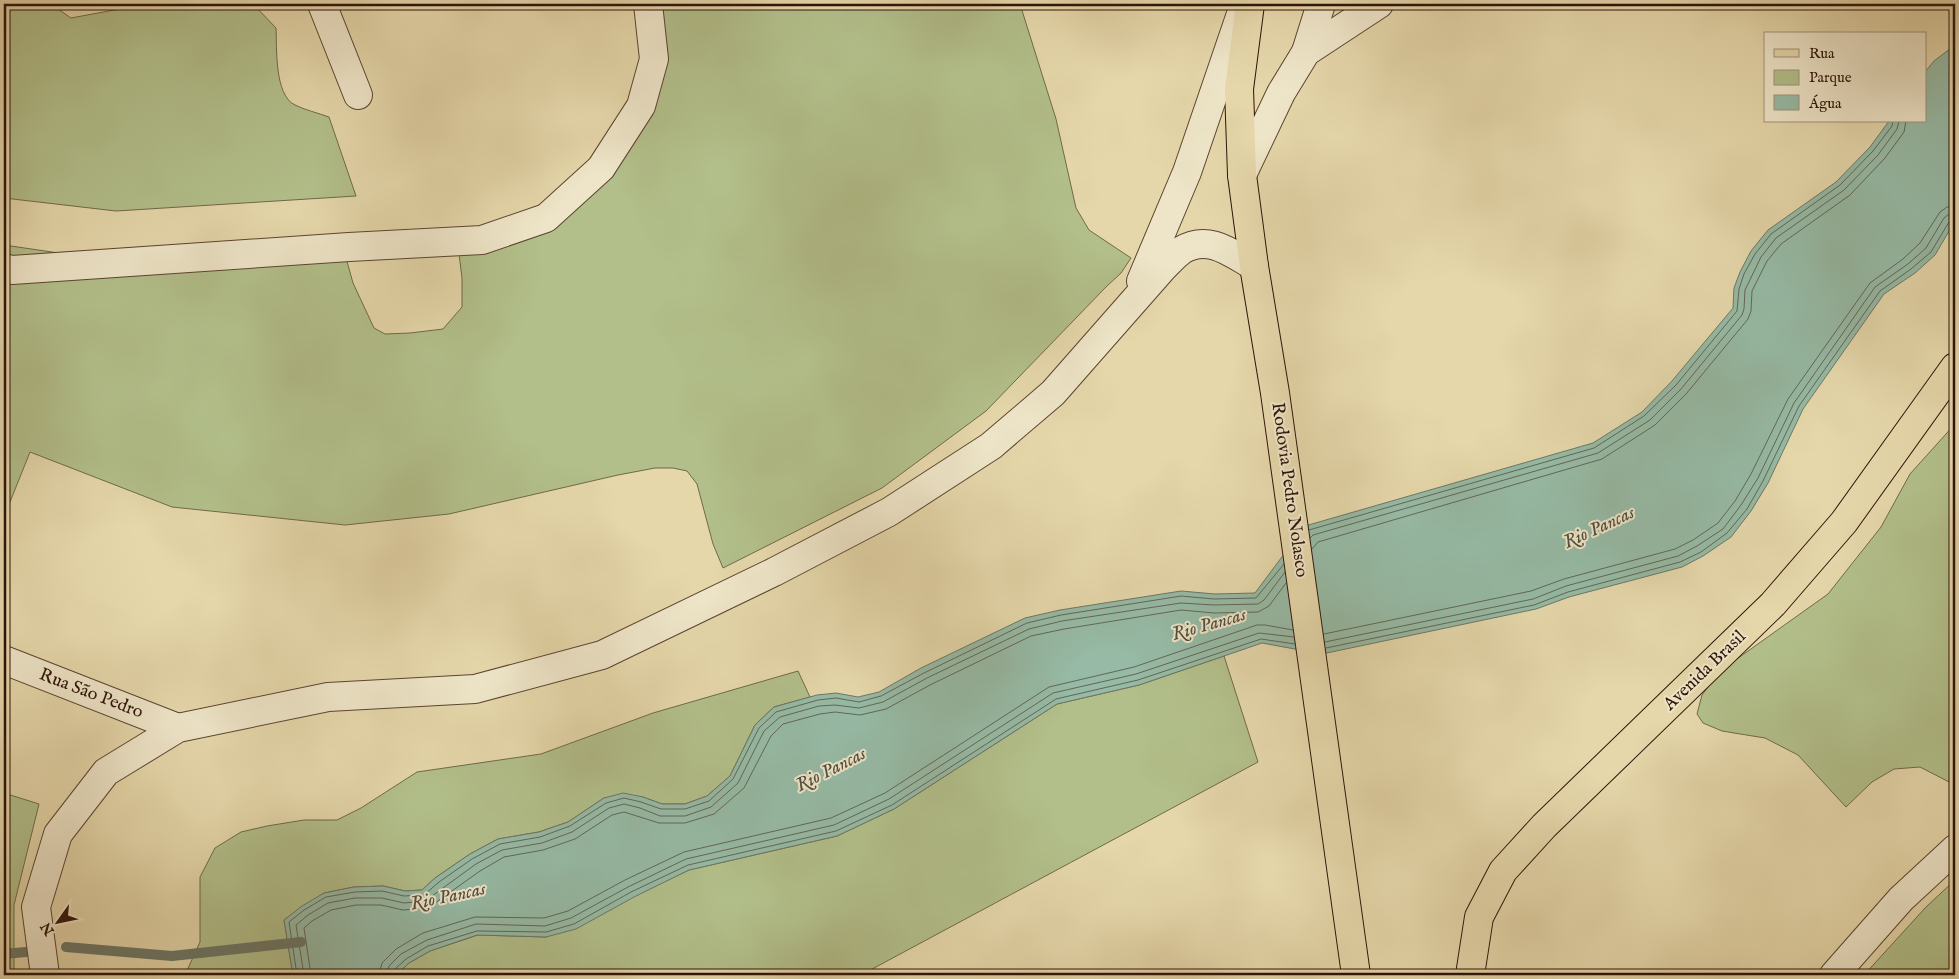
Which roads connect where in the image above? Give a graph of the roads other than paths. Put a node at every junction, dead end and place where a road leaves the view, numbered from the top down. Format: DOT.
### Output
graph roads {
  1 [pos="322,4"];
  2 [pos="648,4"];
  3 [pos="1244,4"];
  4 [pos="1250,4"];
  5 [pos="1321,4"];
  6 [pos="1379,4"];
  7 [pos="1306,52"];
  8 [pos="358,95"];
  9 [pos="1242,175"];
  10 [pos="1254,266"];
  11 [pos="4,268"];
  12 [pos="1130,305"];
  13 [pos="1955,367"];
  14 [pos="4,660"];
  15 [pos="178,728"];
  16 [pos="1955,850"];
  17 [pos="45,975"];
  18 [pos="1356,975"];
  19 [pos="1470,975"];
  20 [pos="1834,975"];
  1 -- 8 [label="street"];
  2 -- 11 [label="street"];
  3 -- 12 [label="street"];
  4 -- 9 [label="main road, Rodovia Pedro Nolasco"];
  5 -- 7 [label="street"];
  6 -- 7 [label="street"];
  7 -- 9 [label="street"];
  9 -- 10 [label="main road, Rodovia Pedro Nolasco"];
  10 -- 12 [label="street"];
  10 -- 18 [label="main road, Rodovia Pedro Nolasco"];
  12 -- 15 [label="street"];
  13 -- 19 [label="main road, Avenida Brasil"];
  14 -- 15 [label="street, Rua São Pedro"];
  15 -- 17 [label="street"];
  16 -- 20 [label="street"];
}
